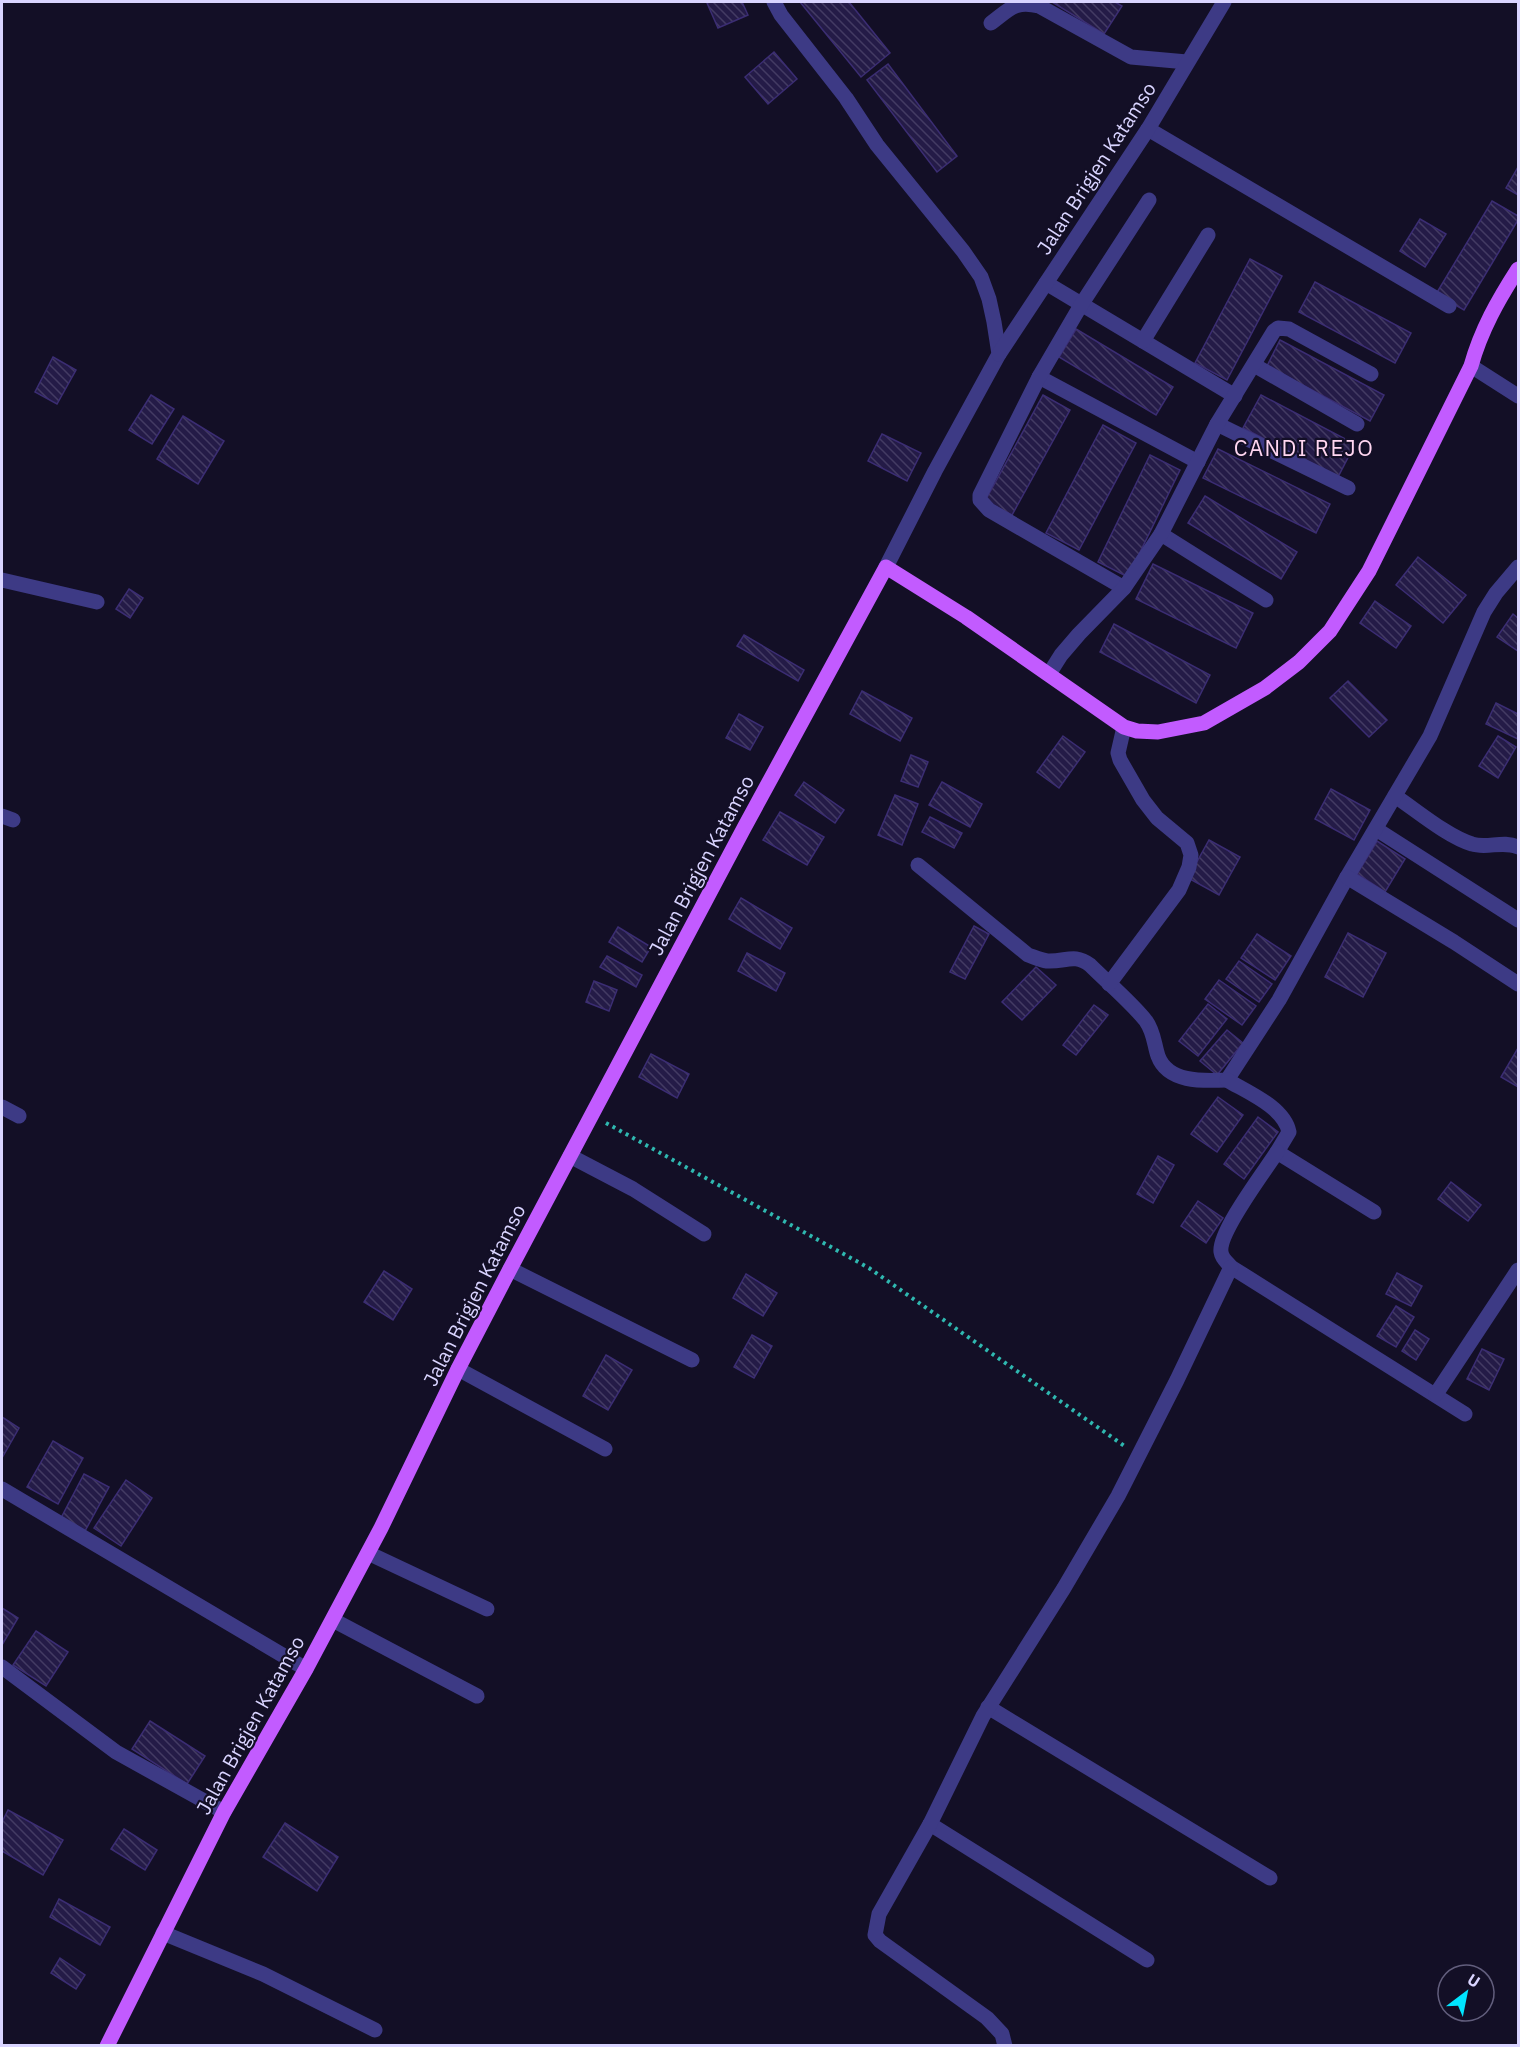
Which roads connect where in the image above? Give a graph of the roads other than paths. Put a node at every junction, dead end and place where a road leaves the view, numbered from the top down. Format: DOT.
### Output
graph roads {
  1 [pos="774,2"];
  2 [pos="1224,2"];
  3 [pos="991,23"];
  4 [pos="1187,63"];
  5 [pos="1148,129"];
  6 [pos="1149,200"];
  7 [pos="1208,235"];
  8 [pos="1518,269"];
  9 [pos="1046,283"];
  10 [pos="1081,305"];
  11 [pos="1449,306"];
  12 [pos="1143,341"];
  13 [pos="999,354"];
  14 [pos="1254,365"];
  15 [pos="1471,366"];
  16 [pos="1371,374"];
  17 [pos="1039,377"];
  18 [pos="1235,396"];
  19 [pos="1518,396"];
  20 [pos="1217,424"];
  21 [pos="1357,424"];
  22 [pos="1198,462"];
  23 [pos="1348,488"];
  24 [pos="1161,534"];
  25 [pos="886,567"];
  26 [pos="1518,567"];
  27 [pos="2,580"];
  28 [pos="1124,588"];
  29 [pos="1266,600"];
  30 [pos="97,602"];
  31 [pos="1049,674"];
  32 [pos="1124,727"];
  33 [pos="1395,796"];
  34 [pos="1376,829"];
  35 [pos="1518,847"];
  36 [pos="918,865"];
  37 [pos="1347,877"];
  38 [pos="1518,920"];
  39 [pos="1109,984"];
  40 [pos="1518,984"];
  41 [pos="1227,1080"];
  42 [pos="2,1107"];
  43 [pos="19,1116"];
  44 [pos="1277,1152"];
  45 [pos="570,1156"];
  46 [pos="1374,1212"];
  47 [pos="704,1234"];
  48 [pos="1231,1267"];
  49 [pos="510,1269"];
  50 [pos="1518,1270"];
  51 [pos="692,1360"];
  52 [pos="458,1369"];
  53 [pos="1436,1394"];
  54 [pos="1465,1413"];
  55 [pos="605,1449"];
  56 [pos="2,1489"];
  57 [pos="368,1553"];
  58 [pos="487,1609"];
  59 [pos="333,1620"];
  60 [pos="2,1667"];
  61 [pos="306,1670"];
  62 [pos="477,1696"];
  63 [pos="988,1707"];
  64 [pos="224,1812"];
  65 [pos="930,1824"];
  66 [pos="1270,1878"];
  67 [pos="164,1933"];
  68 [pos="1147,1960"];
  69 [pos="375,2030"];
  70 [pos="107,2046"];
  71 [pos="1005,2046"];
  1 -- 13 [label="street"];
  2 -- 4 [label="street, Jalan Brigjen Katamso"];
  3 -- 4 [label="street"];
  4 -- 5 [label="street, Jalan Brigjen Katamso"];
  5 -- 9 [label="street, Jalan Brigjen Katamso"];
  5 -- 11 [label="street"];
  6 -- 10 [label="street"];
  7 -- 12 [label="street"];
  8 -- 15 [label="main road"];
  9 -- 10 [label="street"];
  9 -- 13 [label="street, Jalan Brigjen Katamso"];
  10 -- 12 [label="street"];
  10 -- 17 [label="street"];
  12 -- 18 [label="street"];
  13 -- 25 [label="street, Jalan Brigjen Katamso"];
  14 -- 16 [label="street"];
  14 -- 18 [label="street"];
  14 -- 21 [label="street"];
  15 -- 19 [label="street"];
  15 -- 32 [label="main road"];
  17 -- 22 [label="street"];
  17 -- 28 [label="street"];
  18 -- 20 [label="street"];
  20 -- 22 [label="street"];
  20 -- 23 [label="street"];
  22 -- 24 [label="street"];
  24 -- 28 [label="street"];
  24 -- 29 [label="street"];
  25 -- 31 [label="main road"];
  25 -- 45 [label="main road, Jalan Brigjen Katamso"];
  26 -- 33 [label="street"];
  27 -- 30 [label="street"];
  28 -- 31 [label="street"];
  31 -- 32 [label="main road"];
  32 -- 39 [label="street"];
  33 -- 34 [label="street"];
  33 -- 35 [label="street"];
  34 -- 37 [label="street"];
  34 -- 38 [label="street"];
  36 -- 39 [label="street"];
  37 -- 40 [label="street"];
  37 -- 41 [label="street"];
  39 -- 41 [label="street"];
  41 -- 44 [label="street"];
  42 -- 43 [label="street"];
  44 -- 46 [label="street"];
  44 -- 48 [label="street"];
  45 -- 47 [label="street"];
  45 -- 49 [label="main road, Jalan Brigjen Katamso"];
  48 -- 53 [label="street"];
  48 -- 63 [label="street"];
  49 -- 51 [label="street"];
  49 -- 52 [label="main road, Jalan Brigjen Katamso"];
  50 -- 53 [label="street"];
  52 -- 55 [label="street"];
  52 -- 57 [label="main road, Jalan Brigjen Katamso"];
  53 -- 54 [label="street"];
  56 -- 61 [label="street"];
  57 -- 58 [label="street"];
  57 -- 59 [label="main road, Jalan Brigjen Katamso"];
  59 -- 61 [label="main road, Jalan Brigjen Katamso"];
  59 -- 62 [label="street"];
  60 -- 64 [label="street"];
  61 -- 64 [label="main road, Jalan Brigjen Katamso"];
  63 -- 65 [label="street"];
  63 -- 66 [label="street"];
  64 -- 67 [label="main road, Jalan Brigjen Katamso"];
  65 -- 68 [label="street"];
  65 -- 71 [label="street"];
  67 -- 69 [label="street"];
  67 -- 70 [label="main road, Jalan Brigjen Katamso"];
}
